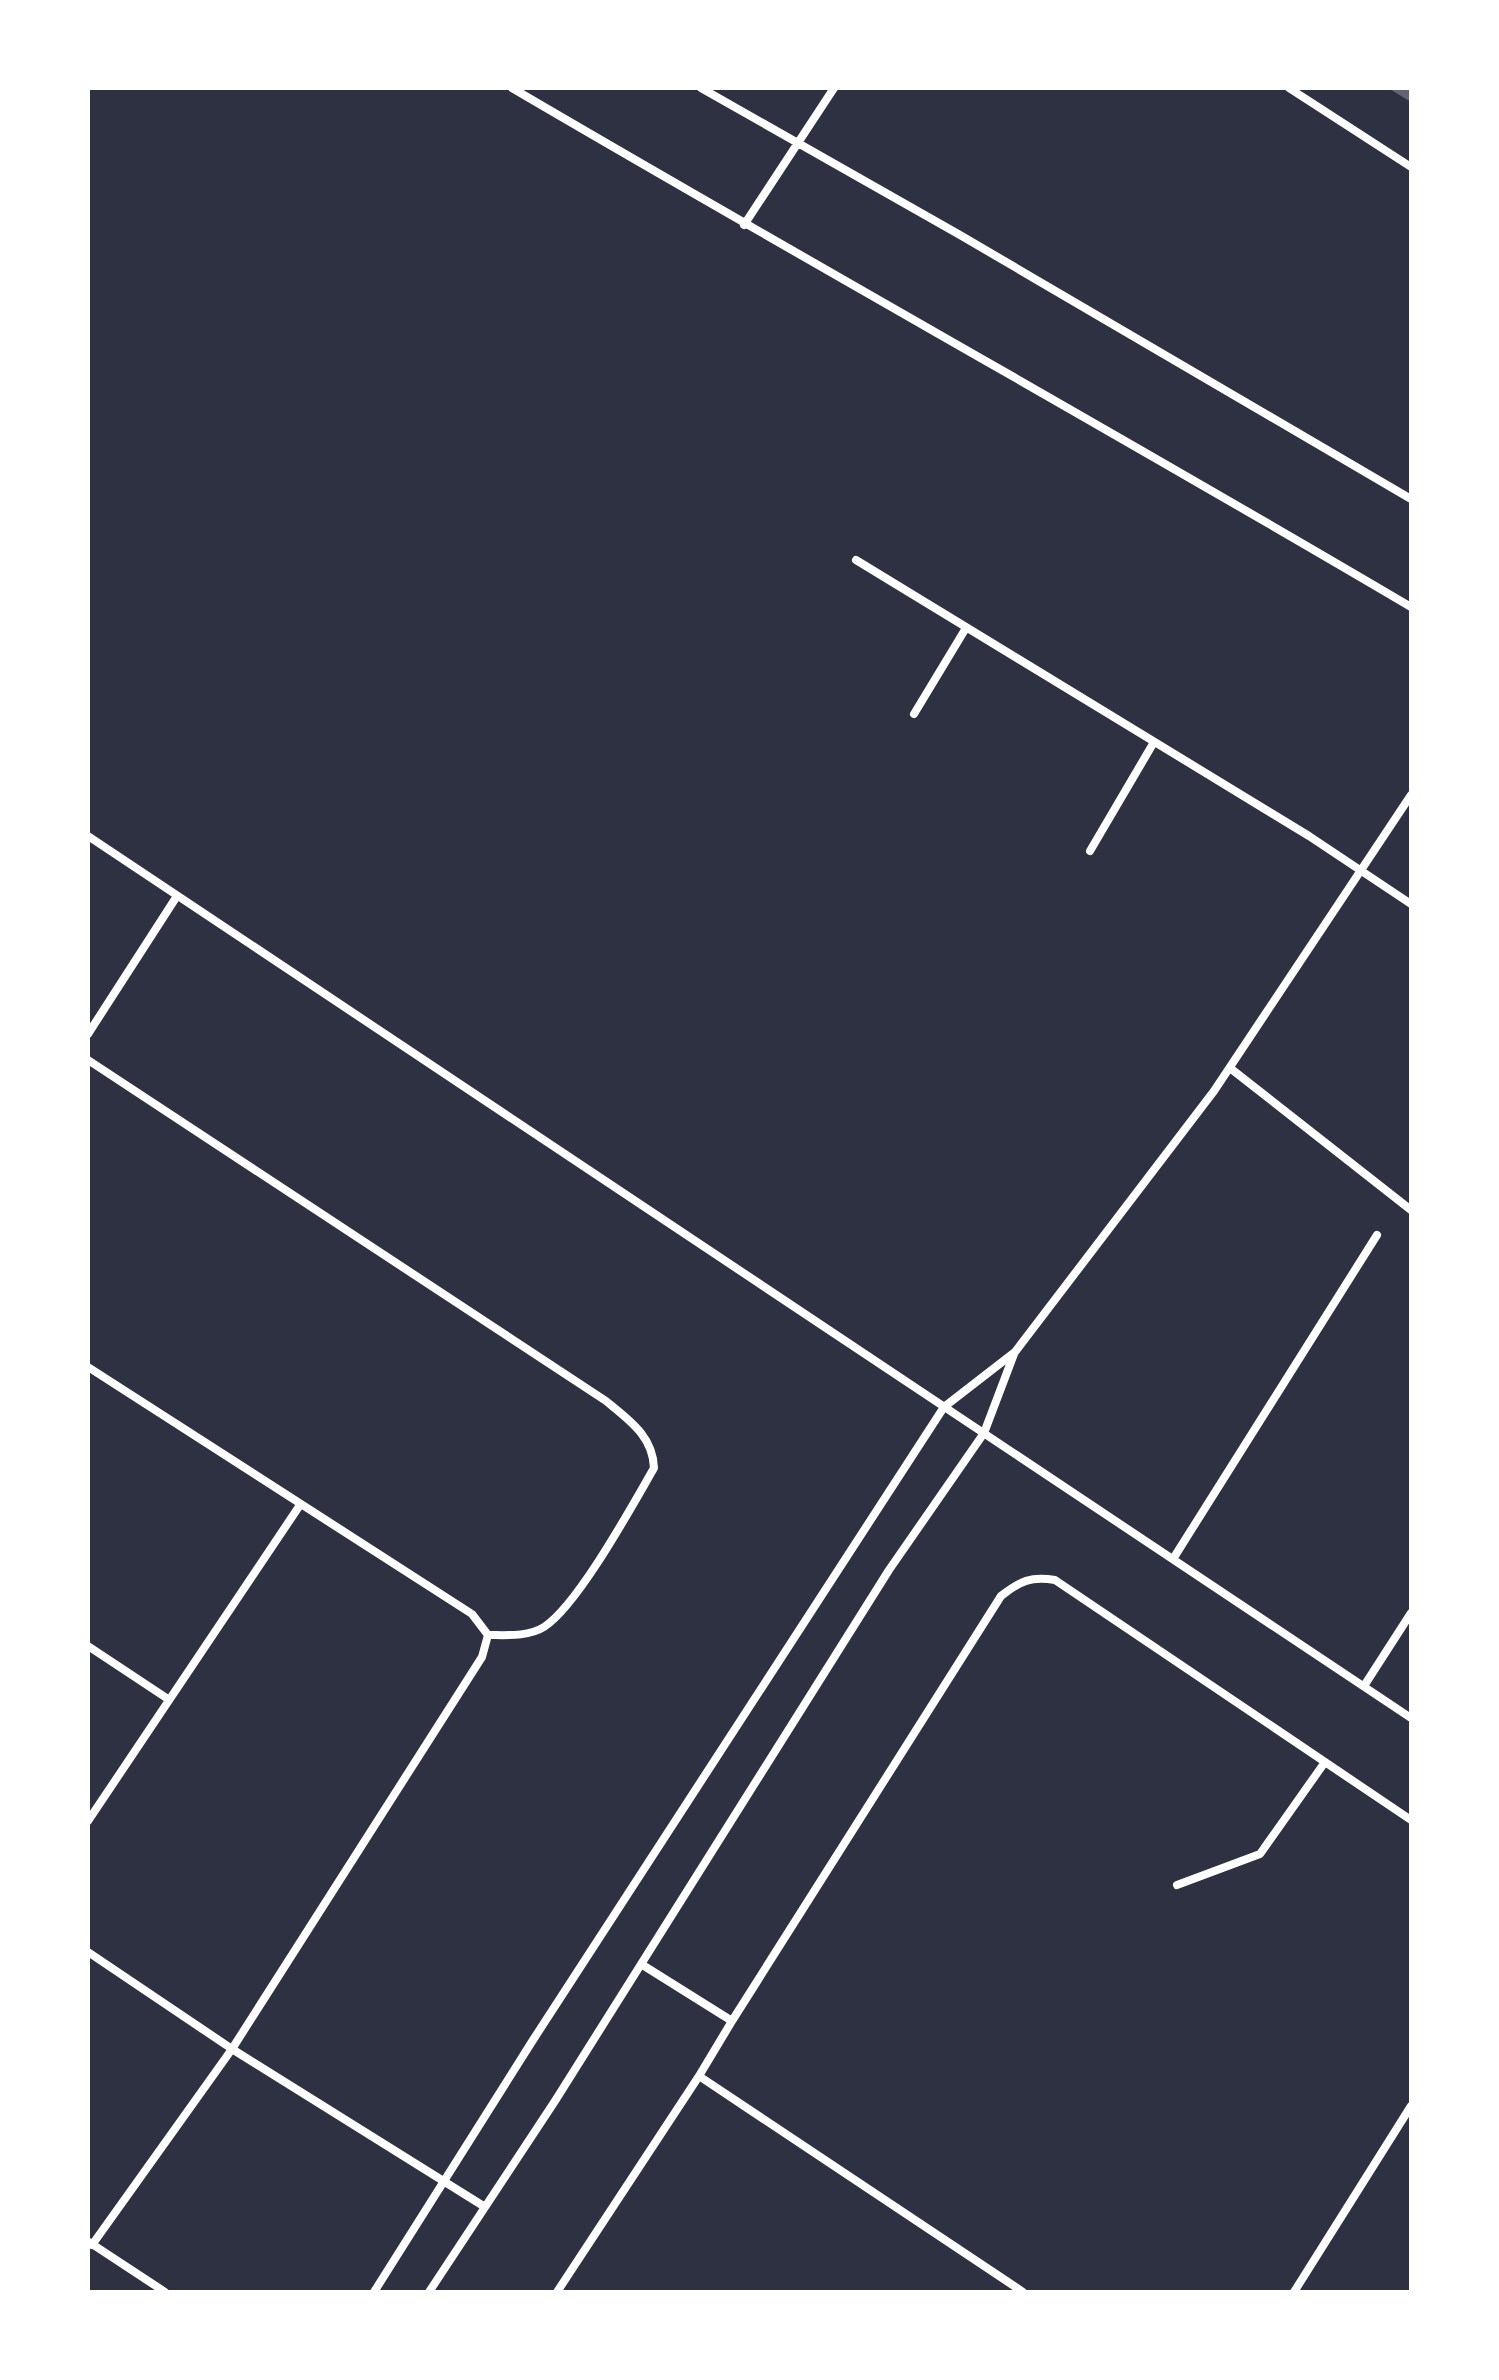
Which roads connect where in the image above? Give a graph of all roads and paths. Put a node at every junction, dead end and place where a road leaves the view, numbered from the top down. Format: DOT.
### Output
graph roads {
  1 [pos="512,88"];
  2 [pos="701,88"];
  3 [pos="834,88"];
  4 [pos="1289,88"];
  5 [pos="799,143"];
  6 [pos="1411,167"];
  7 [pos="744,225"];
  8 [pos="1411,499"];
  9 [pos="856,560"];
  10 [pos="1411,607"];
  11 [pos="966,628"];
  12 [pos="914,714"];
  13 [pos="1154,742"];
  14 [pos="1411,795"];
  15 [pos="88,836"];
  16 [pos="1090,851"];
  17 [pos="1363,870"];
  18 [pos="177,896"];
  19 [pos="1411,904"];
  20 [pos="88,1034"];
  21 [pos="88,1060"];
  22 [pos="1230,1068"];
  23 [pos="1411,1210"];
  24 [pos="1377,1235"];
  25 [pos="1015,1352"];
  26 [pos="88,1367"];
  27 [pos="944,1407"];
  28 [pos="984,1433"];
  29 [pos="300,1505"];
  30 [pos="1173,1559"];
  31 [pos="1411,1613"];
  32 [pos="488,1635"];
  33 [pos="88,1646"];
  34 [pos="1364,1686"];
  35 [pos="168,1699"];
  36 [pos="1411,1718"];
  37 [pos="1325,1762"];
  38 [pos="1411,1820"];
  39 [pos="88,1821"];
  40 [pos="1177,1885"];
  41 [pos="88,1952"];
  42 [pos="641,1964"];
  43 [pos="732,2021"];
  44 [pos="232,2049"];
  45 [pos="699,2076"];
  46 [pos="1411,2106"];
  47 [pos="444,2181"];
  48 [pos="485,2207"];
  49 [pos="90,2243"];
  50 [pos="165,2292"];
  51 [pos="374,2292"];
  52 [pos="429,2292"];
  53 [pos="557,2292"];
  54 [pos="1023,2292"];
  55 [pos="1294,2292"];
  1 -- 7 [label="street"];
  2 -- 5 [label="street"];
  3 -- 5 [label="street"];
  4 -- 6 [label="street"];
  5 -- 7 [label="street"];
  5 -- 8 [label="street"];
  7 -- 10 [label="street"];
  9 -- 11 [label="street"];
  11 -- 12 [label="street"];
  11 -- 13 [label="street"];
  13 -- 16 [label="street"];
  13 -- 17 [label="street"];
  14 -- 17 [label="street"];
  15 -- 18 [label="street"];
  17 -- 19 [label="street"];
  17 -- 22 [label="street"];
  18 -- 20 [label="street"];
  18 -- 27 [label="street"];
  21 -- 32 [label="street"];
  22 -- 23 [label="street"];
  22 -- 25 [label="street"];
  24 -- 30 [label="street"];
  25 -- 27 [label="street"];
  25 -- 28 [label="street"];
  26 -- 29 [label="street"];
  27 -- 28 [label="street"];
  27 -- 47 [label="street"];
  28 -- 30 [label="street"];
  28 -- 42 [label="street"];
  29 -- 32 [label="street"];
  29 -- 35 [label="street"];
  30 -- 34 [label="street"];
  31 -- 34 [label="street"];
  32 -- 44 [label="street"];
  33 -- 35 [label="street"];
  34 -- 36 [label="street"];
  35 -- 39 [label="street"];
  37 -- 38 [label="street"];
  37 -- 40 [label="street"];
  37 -- 43 [label="street"];
  41 -- 44 [label="street"];
  42 -- 43 [label="street"];
  42 -- 48 [label="street"];
  43 -- 45 [label="street"];
  44 -- 47 [label="street"];
  44 -- 49 [label="street"];
  45 -- 53 [label="street"];
  45 -- 54 [label="street"];
  46 -- 55 [label="street"];
  47 -- 48 [label="street"];
  47 -- 51 [label="street"];
  48 -- 52 [label="street"];
  49 -- 50 [label="street"];
}
